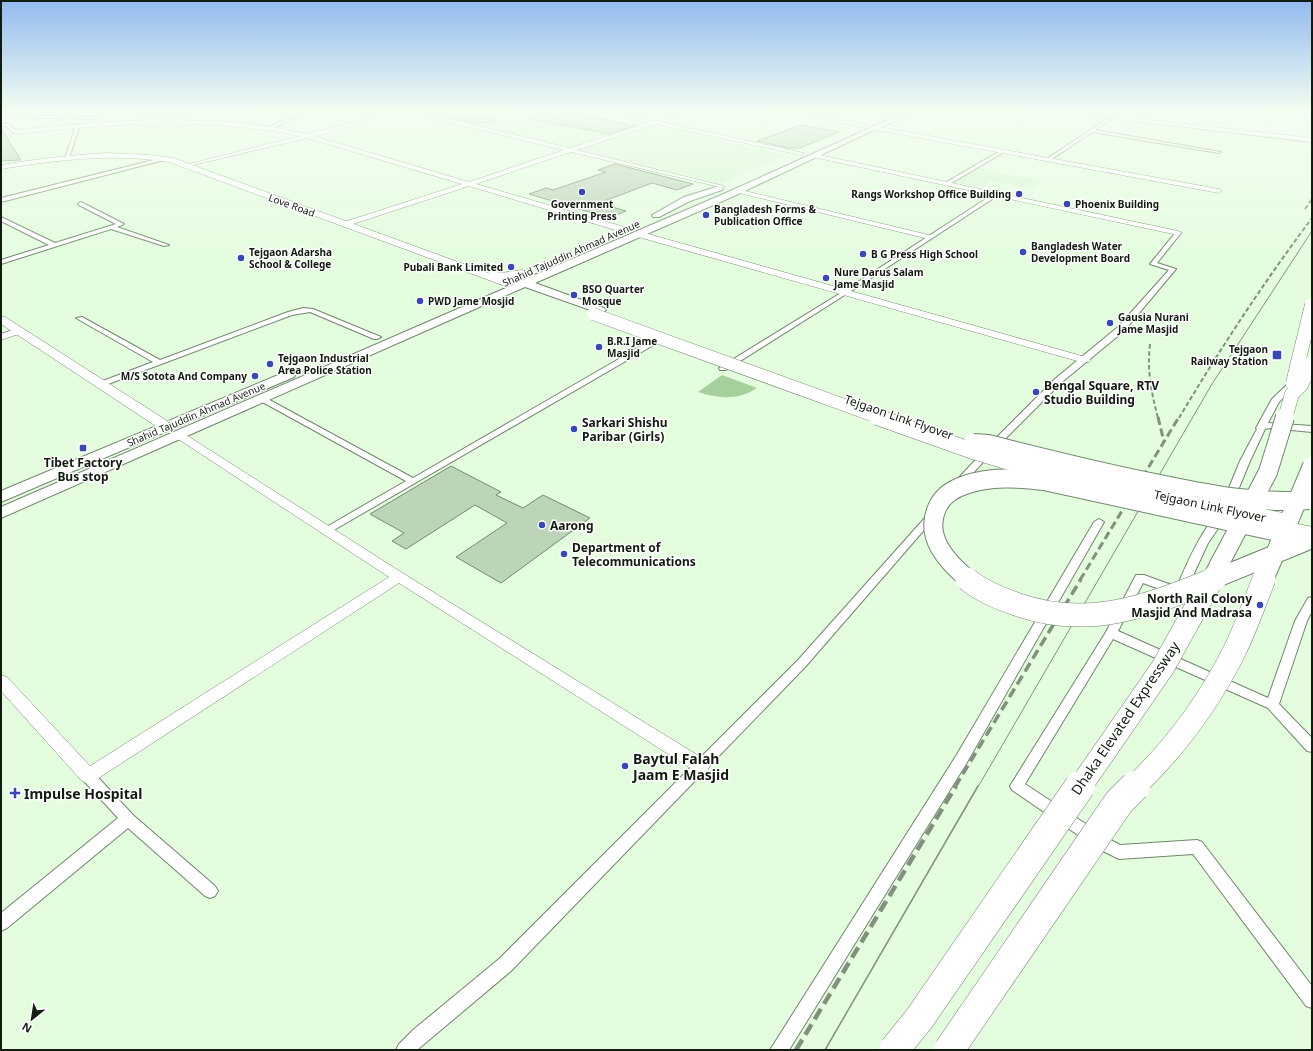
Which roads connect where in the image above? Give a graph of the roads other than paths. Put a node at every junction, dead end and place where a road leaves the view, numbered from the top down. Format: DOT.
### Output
graph roads {
  1 [pos="51,160"];
  2 [pos="158,160"];
  3 [pos="166,160"];
  4 [pos="211,160"];
  5 [pos="389,160"];
  6 [pos="544,160"];
  7 [pos="613,160"];
  8 [pos="784,160"];
  9 [pos="806,160"];
  10 [pos="834,160"];
  11 [pos="988,160"];
  12 [pos="1047,160"];
  13 [pos="187,166"];
  14 [pos="1,167"];
  15 [pos="765,168"];
  16 [pos="470,184"];
  17 [pos="946,184"];
  18 [pos="726,185"];
  19 [pos="1219,191"];
  20 [pos="734,193"];
  21 [pos="701,194"];
  22 [pos="997,194"];
  23 [pos="1,200"];
  24 [pos="708,203"];
  25 [pos="81,204"];
  26 [pos="1,219"];
  27 [pos="645,221"];
  28 [pos="347,224"];
  29 [pos="110,228"];
  30 [pos="631,230"];
  31 [pos="1178,233"];
  32 [pos="611,236"];
  33 [pos="929,237"];
  34 [pos="54,245"];
  35 [pos="166,245"];
  36 [pos="581,258"];
  37 [pos="441,259"];
  38 [pos="556,260"];
  39 [pos="1,262"];
  40 [pos="529,272"];
  41 [pos="512,286"];
  42 [pos="846,292"];
  43 [pos="545,293"];
  44 [pos="1312,304"];
  45 [pos="596,312"];
  46 [pos="80,318"];
  47 [pos="1,319"];
  48 [pos="400,327"];
  49 [pos="19,331"];
  50 [pos="412,332"];
  51 [pos="377,336"];
  52 [pos="1,337"];
  53 [pos="653,343"];
  54 [pos="1085,360"];
  55 [pos="1312,362"];
  56 [pos="160,363"];
  57 [pos="1312,366"];
  58 [pos="723,368"];
  59 [pos="103,384"];
  60 [pos="1292,394"];
  61 [pos="261,399"];
  62 [pos="166,427"];
  63 [pos="1260,428"];
  64 [pos="1312,428"];
  65 [pos="179,435"];
  66 [pos="973,443"];
  67 [pos="1312,466"];
  68 [pos="412,481"];
  69 [pos="1,497"];
  70 [pos="1312,500"];
  71 [pos="1,513"];
  72 [pos="1224,513"];
  73 [pos="1099,522"];
  74 [pos="1312,527"];
  75 [pos="327,531"];
  76 [pos="1312,531"];
  77 [pos="1282,533"];
  78 [pos="1312,535"];
  79 [pos="1312,539"];
  80 [pos="399,577"];
  81 [pos="1312,601"];
  82 [pos="1111,633"];
  83 [pos="1,681"];
  84 [pos="1272,705"];
  85 [pos="1312,747"];
  86 [pos="701,766"];
  87 [pos="88,776"];
  88 [pos="128,819"];
  89 [pos="210,891"];
  90 [pos="1,923"];
  91 [pos="1312,1000"];
  92 [pos="405,1050"];
  93 [pos="779,1050"];
  94 [pos="894,1050"];
  95 [pos="950,1050"];
  1 -- 14 [label="main road, Love Road"];
  2 -- 23 [label="street"];
  3 -- 13 [label="main road, Love Road"];
  4 -- 13 [label="street"];
  5 -- 16 [label="street"];
  6 -- 16 [label="street"];
  7 -- 18 [label="street"];
  8 -- 15 [label="main road"];
  9 -- 20 [label="main road, Shahid Tajuddin Ahmad Avenue"];
  10 -- 17 [label="street"];
  11 -- 17 [label="street"];
  12 -- 19 [label="street"];
  13 -- 28 [label="main road, Love Road"];
  16 -- 28 [label="street"];
  16 -- 30 [label="street"];
  17 -- 22 [label="street"];
  18 -- 20 [label="main road"];
  18 -- 21 [label="main road, Shahid Tajuddin Ahmad Avenue"];
  20 -- 24 [label="main road, Shahid Tajuddin Ahmad Avenue"];
  20 -- 33 [label="street"];
  21 -- 24 [label="main road"];
  21 -- 27 [label="main road, Shahid Tajuddin Ahmad Avenue"];
  22 -- 31 [label="street"];
  22 -- 33 [label="street"];
  24 -- 30 [label="main road, Shahid Tajuddin Ahmad Avenue"];
  25 -- 29 [label="street"];
  26 -- 34 [label="street"];
  28 -- 37 [label="main road, Love Road"];
  29 -- 34 [label="street"];
  29 -- 35 [label="street"];
  30 -- 32 [label="main road, Shahid Tajuddin Ahmad Avenue"];
  30 -- 36 [label="main road, Shahid Tajuddin Ahmad Avenue"];
  30 -- 42 [label="street"];
  31 -- 54 [label="street"];
  33 -- 42 [label="street"];
  34 -- 39 [label="street"];
  36 -- 41 [label="main road, Shahid Tajuddin Ahmad Avenue"];
  36 -- 43 [label="main road"];
  37 -- 40 [label="main road"];
  37 -- 41 [label="main road, Love Road"];
  38 -- 40 [label="main road, Shahid Tajuddin Ahmad Avenue"];
  40 -- 41 [label="main road, Shahid Tajuddin Ahmad Avenue"];
  41 -- 43 [label="main road"];
  41 -- 43 [label="main road"];
  41 -- 48 [label="main road, Shahid Tajuddin Ahmad Avenue"];
  41 -- 50 [label="main road, Shahid Tajuddin Ahmad Avenue"];
  42 -- 54 [label="street"];
  42 -- 58 [label="street"];
  43 -- 45 [label="main road"];
  44 -- 60 [label="highway, bridge"];
  45 -- 66 [label="main road, Tejgaon Link Flyover"];
  45 -- 78 [label="main road, Tejgaon Link Flyover, bridge"];
  46 -- 56 [label="street"];
  47 -- 49 [label="main road"];
  48 -- 50 [label="main road"];
  48 -- 51 [label="main road, Shahid Tajuddin Ahmad Avenue"];
  49 -- 52 [label="street"];
  49 -- 59 [label="main road"];
  50 -- 61 [label="main road, Shahid Tajuddin Ahmad Avenue"];
  51 -- 56 [label="street"];
  51 -- 62 [label="main road, Shahid Tajuddin Ahmad Avenue"];
  53 -- 68 [label="street"];
  54 -- 86 [label="street"];
  55 -- 60 [label="highway, Dhaka Elevated Expressway, bridge"];
  56 -- 59 [label="street"];
  57 -- 63 [label="street"];
  59 -- 62 [label="main road"];
  60 -- 94 [label="highway, Dhaka Elevated Expressway, bridge"];
  61 -- 65 [label="main road, Shahid Tajuddin Ahmad Avenue"];
  61 -- 68 [label="street"];
  62 -- 69 [label="main road, Shahid Tajuddin Ahmad Avenue"];
  63 -- 64 [label="street"];
  63 -- 72 [label="street"];
  65 -- 71 [label="main road, Shahid Tajuddin Ahmad Avenue"];
  65 -- 75 [label="street"];
  66 -- 70 [label="highway, bridge"];
  66 -- 74 [label="main road, Tejgaon Link Flyover, bridge"];
  67 -- 95 [label="highway, bridge"];
  68 -- 75 [label="street"];
  72 -- 76 [label="street"];
  72 -- 82 [label="street"];
  73 -- 93 [label="street"];
  75 -- 80 [label="street"];
  77 -- 79 [label="highway, bridge"];
  80 -- 86 [label="street"];
  80 -- 87 [label="street"];
  81 -- 84 [label="street"];
  82 -- 84 [label="street"];
  82 -- 91 [label="street"];
  83 -- 87 [label="street"];
  84 -- 85 [label="street"];
  86 -- 92 [label="street"];
  87 -- 88 [label="street"];
  88 -- 89 [label="street"];
  88 -- 90 [label="street"];
}
